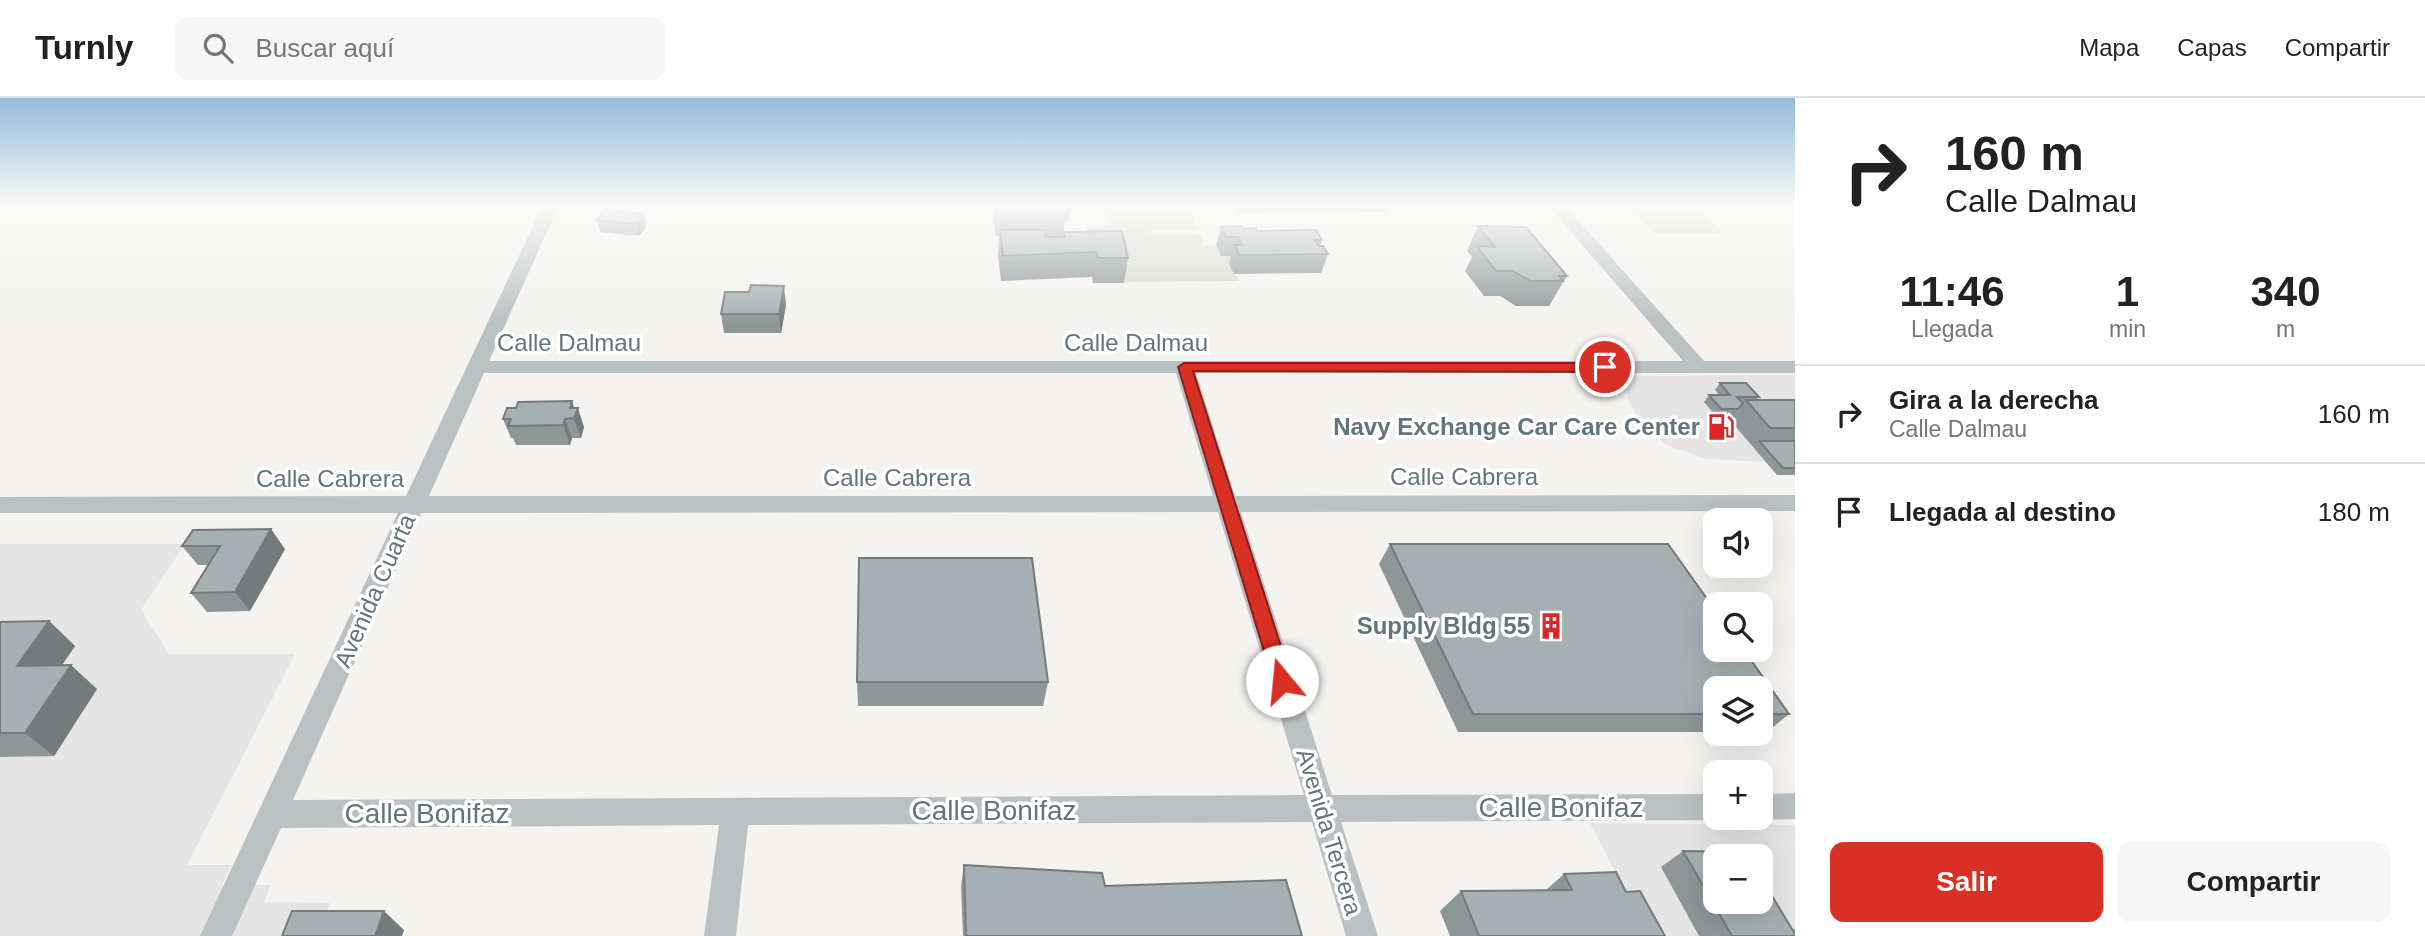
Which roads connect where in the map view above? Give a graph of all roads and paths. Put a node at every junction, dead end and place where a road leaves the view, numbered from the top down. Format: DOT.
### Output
graph roads {
  1 [pos="532,246"];
  2 [pos="1592,246"];
  3 [pos="1184,367"];
  4 [pos="1699,367"];
  5 [pos="1795,367"];
  6 [pos="477,368"];
  7 [pos="1795,503"];
  8 [pos="1227,504"];
  9 [pos="0,505"];
  10 [pos="414,505"];
  11 [pos="1795,806"];
  12 [pos="1703,807"];
  13 [pos="1773,807"];
  14 [pos="1322,808"];
  15 [pos="735,812"];
  16 [pos="273,814"];
  17 [pos="216,936"];
  18 [pos="720,936"];
  19 [pos="1362,936"];
  1 -- 6 [label="street, Avenida Cuarta"];
  2 -- 4 [label="street"];
  3 -- 4 [label="street, Calle Dalmau"];
  3 -- 6 [label="street, Calle Dalmau"];
  3 -- 8 [label="street, Avenida Tercera"];
  4 -- 5 [label="street, Calle Dalmau"];
  6 -- 10 [label="street, Avenida Cuarta"];
  7 -- 8 [label="street, Calle Cabrera"];
  8 -- 10 [label="street, Calle Cabrera"];
  8 -- 14 [label="street, Avenida Tercera"];
  9 -- 10 [label="street, Calle Cabrera"];
  10 -- 16 [label="street, Avenida Cuarta"];
  11 -- 13 [label="street"];
  12 -- 14 [label="street, Calle Bonifaz"];
  14 -- 15 [label="street, Calle Bonifaz"];
  14 -- 19 [label="street, Avenida Tercera"];
  15 -- 16 [label="street, Calle Bonifaz"];
  15 -- 18 [label="street"];
  16 -- 17 [label="street, Avenida Cuarta"];
}
